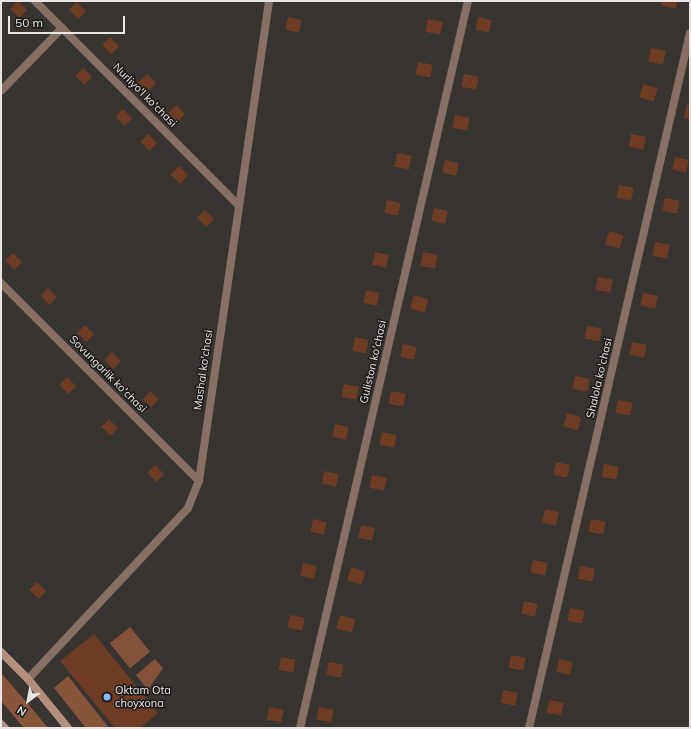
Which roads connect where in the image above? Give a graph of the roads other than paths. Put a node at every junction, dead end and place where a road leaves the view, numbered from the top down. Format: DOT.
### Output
graph roads {
  1 [pos="35,1"];
  2 [pos="269,1"];
  3 [pos="468,1"];
  4 [pos="62,28"];
  5 [pos="690,33"];
  6 [pos="1,91"];
  7 [pos="238,205"];
  8 [pos="1,283"];
  9 [pos="199,480"];
  10 [pos="1,652"];
  11 [pos="28,679"];
  12 [pos="1,724"];
  13 [pos="5,728"];
  14 [pos="68,728"];
  15 [pos="300,728"];
  16 [pos="529,728"];
  1 -- 4 [label="street, Nurliyo'l ko'chasi"];
  2 -- 7 [label="street, Mashal ko'chasi"];
  3 -- 15 [label="street, Guliston ko'chasi"];
  4 -- 6 [label="street"];
  4 -- 7 [label="street, Nurliyo'l ko'chasi"];
  5 -- 16 [label="street, Shalola ko'chasi"];
  7 -- 9 [label="street, Mashal ko'chasi"];
  8 -- 9 [label="street, Sovungarlik ko'chasi"];
  9 -- 11 [label="street, Mashal ko'chasi"];
  10 -- 11 [label="main road"];
  11 -- 14 [label="main road"];
  12 -- 13 [label="main road"];
}
